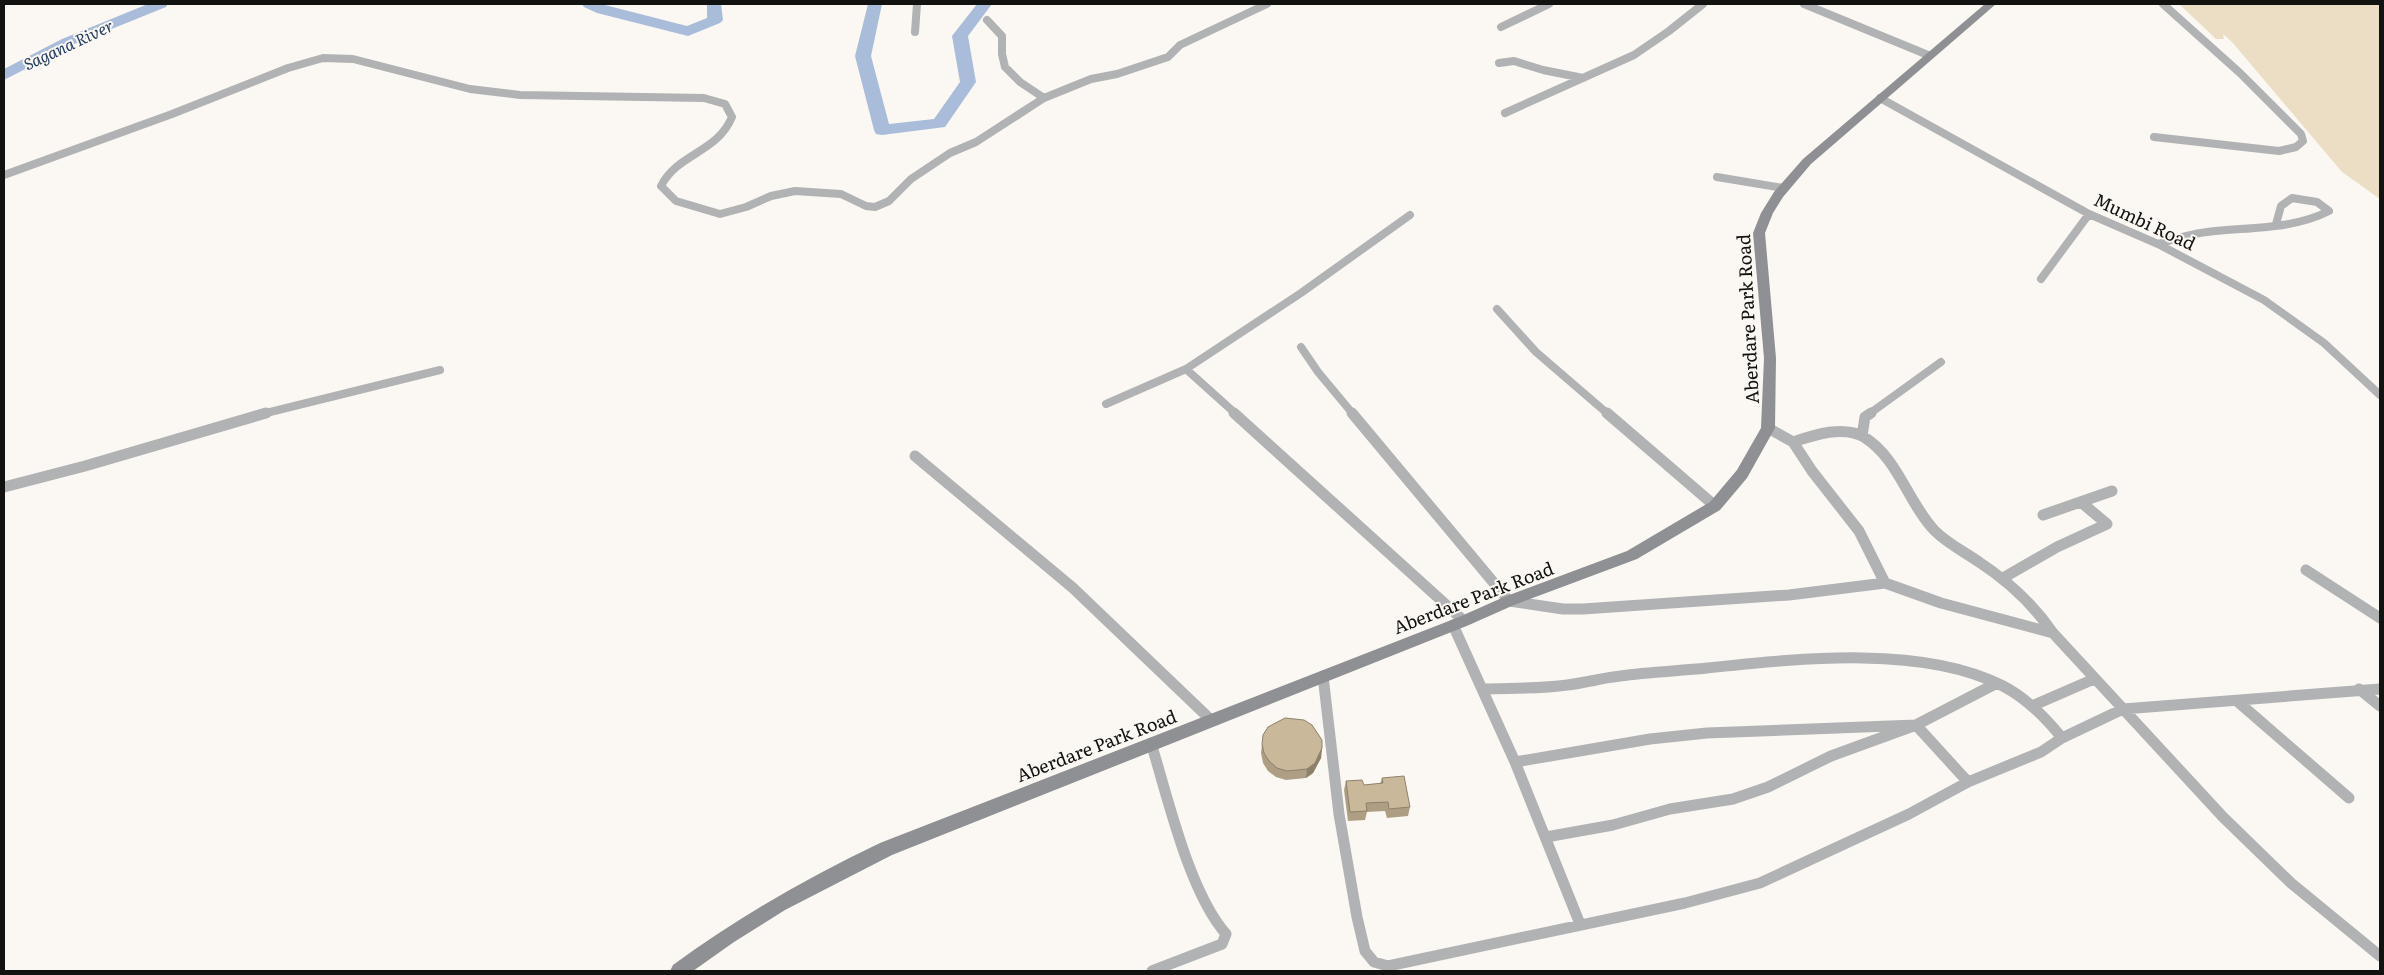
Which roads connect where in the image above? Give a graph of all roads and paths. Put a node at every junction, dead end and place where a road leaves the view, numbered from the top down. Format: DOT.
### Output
graph roads {
  1 [pos="917,4"];
  2 [pos="1267,4"];
  3 [pos="1549,4"];
  4 [pos="1703,4"];
  5 [pos="1804,4"];
  6 [pos="1991,4"];
  7 [pos="2162,4"];
  8 [pos="987,20"];
  9 [pos="1501,27"];
  10 [pos="915,32"];
  11 [pos="1928,56"];
  12 [pos="1500,63"];
  13 [pos="1583,78"];
  14 [pos="1044,98"];
  15 [pos="1880,98"];
  16 [pos="1506,113"];
  17 [pos="2154,137"];
  18 [pos="4,175"];
  19 [pos="1716,177"];
  20 [pos="1784,188"];
  21 [pos="2090,214"];
  22 [pos="1410,215"];
  23 [pos="2276,224"];
  24 [pos="2158,244"];
  25 [pos="2041,279"];
  26 [pos="1497,309"];
  27 [pos="1301,347"];
  28 [pos="1940,362"];
  29 [pos="1186,369"];
  30 [pos="440,370"];
  31 [pos="2380,394"];
  32 [pos="1106,404"];
  33 [pos="1768,428"];
  34 [pos="1862,436"];
  35 [pos="1793,442"];
  36 [pos="915,456"];
  37 [pos="4,487"];
  38 [pos="2112,491"];
  39 [pos="2082,503"];
  40 [pos="1715,506"];
  41 [pos="2043,515"];
  42 [pos="2306,570"];
  43 [pos="2003,578"];
  44 [pos="1884,583"];
  45 [pos="1509,601"];
  46 [pos="2380,618"];
  47 [pos="1458,623"];
  48 [pos="2053,633"];
  49 [pos="1323,676"];
  50 [pos="2094,679"];
  51 [pos="1997,683"];
  52 [pos="2380,688"];
  53 [pos="1484,689"];
  54 [pos="2359,690"];
  55 [pos="2237,701"];
  56 [pos="2032,706"];
  57 [pos="2380,706"];
  58 [pos="2123,709"];
  59 [pos="1211,720"];
  60 [pos="1916,725"];
  61 [pos="2062,738"];
  62 [pos="1151,743"];
  63 [pos="1515,762"];
  64 [pos="1968,782"];
  65 [pos="2349,798"];
  66 [pos="1546,837"];
  67 [pos="1580,924"];
  68 [pos="2380,956"];
  69 [pos="679,971"];
  70 [pos="1152,971"];
  1 -- 10 [label="street"];
  2 -- 14 [label="street"];
  3 -- 9 [label="street"];
  4 -- 13 [label="street"];
  5 -- 11 [label="street"];
  6 -- 11 [label="street, Aberdare Park Road"];
  7 -- 17 [label="street"];
  8 -- 14 [label="street"];
  11 -- 15 [label="street, Aberdare Park Road"];
  12 -- 13 [label="street"];
  13 -- 16 [label="street"];
  14 -- 18 [label="street"];
  15 -- 20 [label="street, Aberdare Park Road"];
  15 -- 21 [label="street, Mumbi Road"];
  19 -- 20 [label="street"];
  20 -- 33 [label="street, Aberdare Park Road"];
  21 -- 24 [label="street, Mumbi Road"];
  21 -- 25 [label="street"];
  22 -- 29 [label="street"];
  23 -- 23 [label="street"];
  23 -- 24 [label="street"];
  24 -- 31 [label="street, Mumbi Road"];
  26 -- 40 [label="street"];
  27 -- 45 [label="street"];
  28 -- 34 [label="street"];
  29 -- 32 [label="street"];
  29 -- 47 [label="street"];
  30 -- 37 [label="street"];
  33 -- 35 [label="street"];
  33 -- 40 [label="street, Aberdare Park Road"];
  34 -- 35 [label="street"];
  34 -- 43 [label="street"];
  35 -- 44 [label="street"];
  36 -- 59 [label="street"];
  38 -- 39 [label="street"];
  39 -- 41 [label="street"];
  39 -- 43 [label="street"];
  40 -- 45 [label="street, Aberdare Park Road"];
  42 -- 46 [label="street"];
  43 -- 48 [label="street"];
  44 -- 45 [label="street"];
  44 -- 48 [label="street"];
  45 -- 47 [label="street, Aberdare Park Road"];
  47 -- 49 [label="street, Aberdare Park Road"];
  47 -- 53 [label="street"];
  48 -- 50 [label="street"];
  49 -- 59 [label="street, Aberdare Park Road"];
  49 -- 67 [label="street"];
  50 -- 56 [label="street"];
  50 -- 58 [label="street"];
  51 -- 53 [label="street"];
  51 -- 56 [label="street"];
  51 -- 60 [label="street"];
  52 -- 54 [label="street"];
  53 -- 63 [label="street"];
  54 -- 55 [label="street"];
  54 -- 57 [label="street"];
  55 -- 58 [label="street"];
  55 -- 65 [label="street"];
  56 -- 61 [label="street"];
  58 -- 61 [label="street"];
  58 -- 68 [label="street"];
  59 -- 62 [label="street, Aberdare Park Road"];
  60 -- 63 [label="street"];
  60 -- 64 [label="street"];
  60 -- 66 [label="street"];
  61 -- 64 [label="street"];
  62 -- 69 [label="street, Aberdare Park Road"];
  62 -- 70 [label="street"];
  63 -- 66 [label="street"];
  64 -- 67 [label="street"];
  66 -- 67 [label="street"];
}
